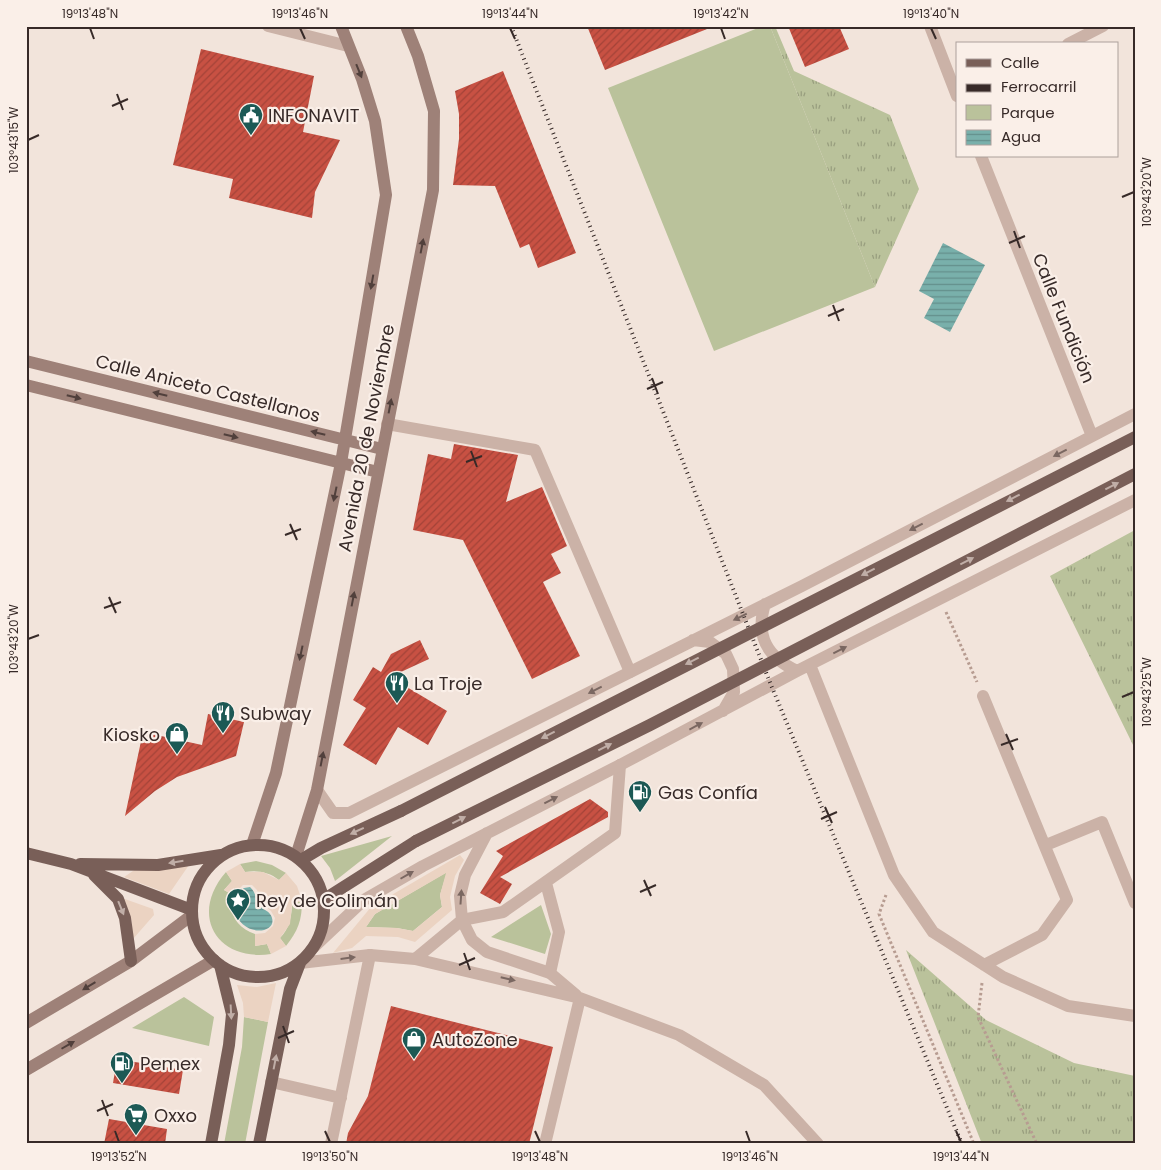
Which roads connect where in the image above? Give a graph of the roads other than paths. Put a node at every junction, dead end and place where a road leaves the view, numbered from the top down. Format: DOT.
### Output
graph roads {
  1 [pos="268,26"];
  2 [pos="340,26"];
  3 [pos="406,26"];
  4 [pos="930,26"];
  5 [pos="1103,26"];
  6 [pos="1072,42"];
  7 [pos="348,46"];
  8 [pos="956,93"];
  9 [pos="982,158"];
  10 [pos="26,361"];
  11 [pos="26,385"];
  12 [pos="1135,414"];
  13 [pos="387,424"];
  14 [pos="1092,436"];
  15 [pos="1135,437"];
  16 [pos="345,439"];
  17 [pos="382,449"];
  18 [pos="341,463"];
  19 [pos="378,472"];
  20 [pos="1135,474"];
  21 [pos="1135,500"];
  22 [pos="766,604"];
  23 [pos="693,640"];
  24 [pos="810,665"];
  25 [pos="797,671"];
  26 [pos="630,672"];
  27 [pos="983,696"];
  28 [pos="723,711"];
  29 [pos="620,765"];
  30 [pos="317,790"];
  31 [pos="487,833"];
  32 [pos="252,845"];
  33 [pos="1046,845"];
  34 [pos="26,853"];
  35 [pos="224,854"];
  36 [pos="298,858"];
  37 [pos="71,864"];
  38 [pos="91,871"];
  39 [pos="546,883"];
  40 [pos="323,900"];
  41 [pos="1135,902"];
  42 [pos="192,912"];
  43 [pos="462,920"];
  44 [pos="314,947"];
  45 [pos="370,955"];
  46 [pos="415,959"];
  47 [pos="131,961"];
  48 [pos="217,963"];
  49 [pos="300,963"];
  50 [pos="984,965"];
  51 [pos="550,973"];
  52 [pos="580,998"];
  53 [pos="1135,1016"];
  54 [pos="26,1023"];
  55 [pos="26,1070"];
  56 [pos="271,1082"];
  57 [pos="341,1098"];
  58 [pos="211,1144"];
  59 [pos="259,1144"];
  60 [pos="331,1144"];
  61 [pos="545,1144"];
  62 [pos="818,1144"];
  1 -- 7 [label="street"];
  2 -- 7 [label="main road, Avenida 20 de Noviembre"];
  13 -- 3 [label="main road, Avenida 20 de Noviembre, one-way"];
  4 -- 8 [label="street"];
  5 -- 6 [label="street"];
  7 -- 16 [label="main road, Avenida 20 de Noviembre, one-way"];
  9 -- 14 [label="street, Calle Fundición"];
  16 -- 10 [label="main road, Calle Aniceto Castellanos, one-way"];
  11 -- 18 [label="main road, one-way"];
  12 -- 14 [label="street"];
  13 -- 17 [label="main road, Avenida 20 de Noviembre"];
  13 -- 26 [label="street"];
  14 -- 22 [label="street, one-way"];
  15 -- 36 [label="main road, one-way, bridge"];
  16 -- 17 [label="main road, Calle Aniceto Castellanos"];
  16 -- 18 [label="main road, Avenida 20 de Noviembre"];
  17 -- 19 [label="main road, Avenida 20 de Noviembre"];
  18 -- 19 [label="main road"];
  18 -- 32 [label="main road, Avenida 20 de Noviembre, one-way"];
  30 -- 19 [label="main road, Avenida 20 de Noviembre, one-way"];
  40 -- 20 [label="main road, one-way, bridge"];
  24 -- 21 [label="street, one-way"];
  22 -- 23 [label="street, one-way"];
  22 -- 25 [label="street"];
  23 -- 26 [label="street"];
  23 -- 28 [label="street"];
  24 -- 25 [label="street"];
  24 -- 50 [label="street"];
  25 -- 28 [label="street"];
  26 -- 30 [label="street, one-way"];
  27 -- 33 [label="street"];
  29 -- 28 [label="street, one-way"];
  31 -- 29 [label="street, one-way"];
  29 -- 39 [label="street"];
  30 -- 36 [label="main road, Avenida 20 de Noviembre"];
  43 -- 31 [label="street, one-way"];
  44 -- 31 [label="street, one-way"];
  32 -- 35 [label="main road"];
  32 -- 36 [label="main road"];
  33 -- 41 [label="street"];
  33 -- 50 [label="street"];
  34 -- 37 [label="main road"];
  35 -- 37 [label="main road, one-way"];
  35 -- 42 [label="main road"];
  36 -- 40 [label="main road"];
  37 -- 38 [label="main road"];
  38 -- 42 [label="main road"];
  38 -- 47 [label="main road, one-way"];
  39 -- 43 [label="street"];
  39 -- 51 [label="street"];
  40 -- 44 [label="main road"];
  42 -- 47 [label="main road"];
  42 -- 48 [label="main road"];
  43 -- 46 [label="street"];
  43 -- 51 [label="street"];
  44 -- 49 [label="main road"];
  45 -- 46 [label="street"];
  49 -- 45 [label="street, one-way"];
  45 -- 57 [label="street"];
  46 -- 52 [label="street, one-way"];
  47 -- 54 [label="main road, one-way"];
  48 -- 49 [label="main road"];
  55 -- 48 [label="main road, one-way"];
  48 -- 58 [label="main road, one-way"];
  56 -- 49 [label="main road, one-way"];
  50 -- 53 [label="street"];
  51 -- 52 [label="street"];
  52 -- 61 [label="street"];
  52 -- 62 [label="street"];
  56 -- 57 [label="street"];
  56 -- 59 [label="main road"];
  57 -- 60 [label="street"];
}
